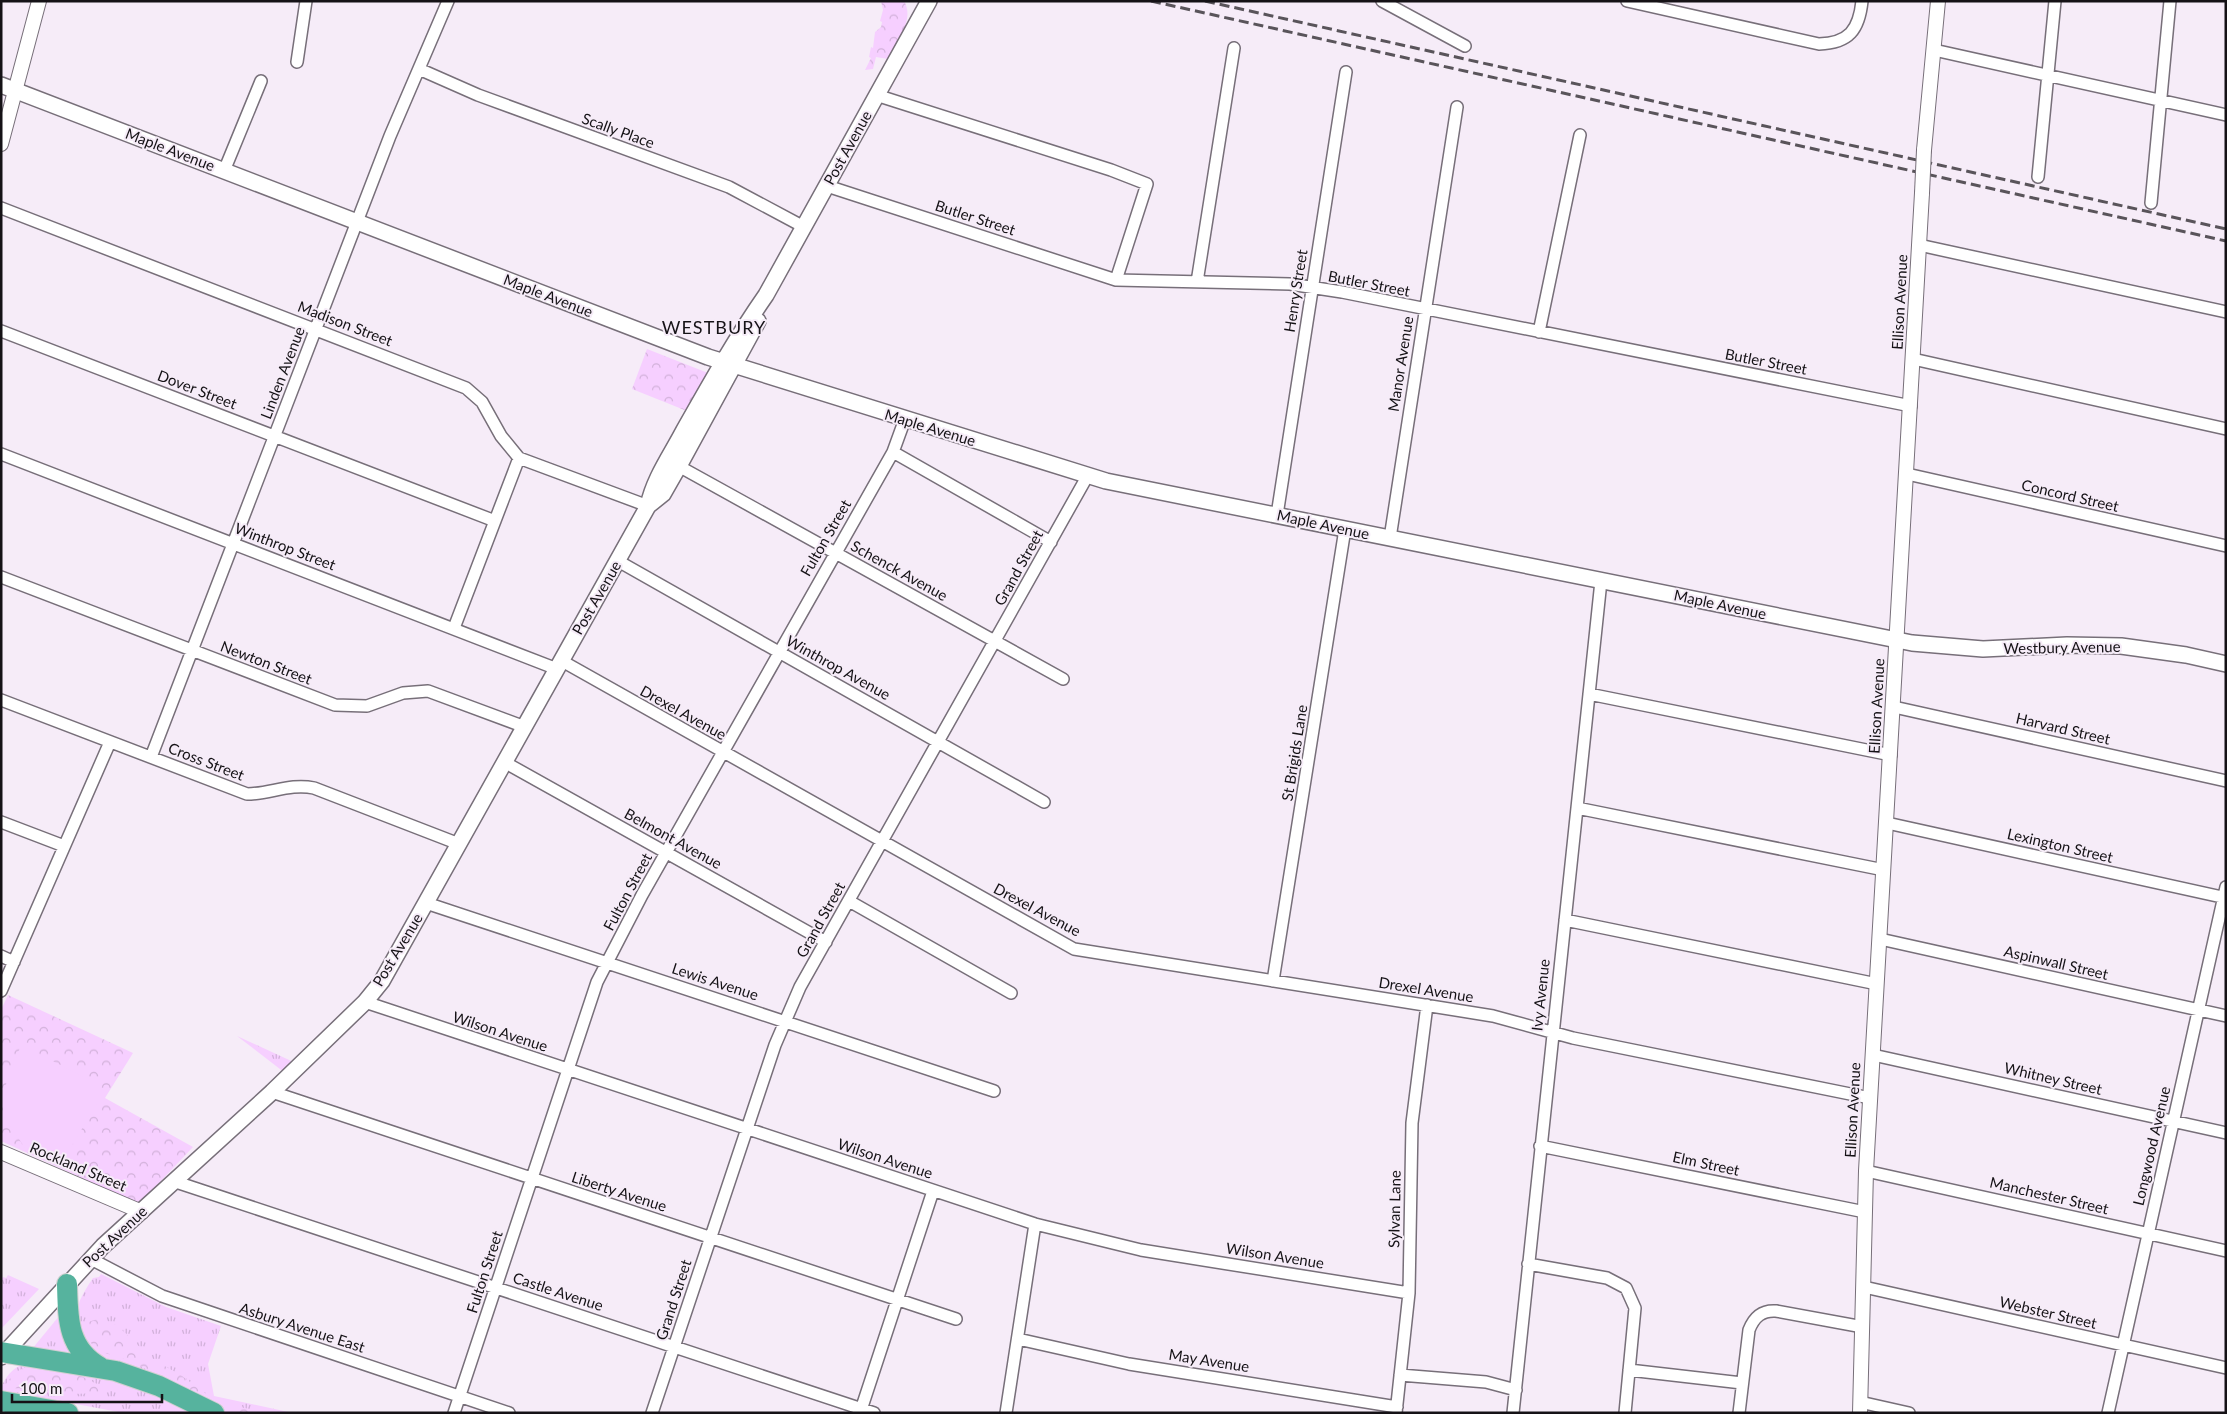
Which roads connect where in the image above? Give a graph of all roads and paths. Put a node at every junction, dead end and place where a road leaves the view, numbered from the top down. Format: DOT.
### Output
graph roads {
  1 [pos="39,1"];
  2 [pos="306,1"];
  3 [pos="448,1"];
  4 [pos="1382,1"];
  5 [pos="1627,1"];
  6 [pos="1862,1"];
  7 [pos="1938,1"];
  8 [pos="2055,1"];
  9 [pos="2170,1"];
  10 [pos="927,2"];
  11 [pos="1465,46"];
  12 [pos="1234,48"];
  13 [pos="1934,50"];
  14 [pos="297,62"];
  15 [pos="419,69"];
  16 [pos="1346,72"];
  17 [pos="2048,76"];
  18 [pos="261,81"];
  19 [pos="8,88"];
  20 [pos="876,95"];
  21 [pos="2161,101"];
  22 [pos="1457,107"];
  23 [pos="2226,115"];
  24 [pos="1580,135"];
  25 [pos="1,144"];
  26 [pos="224,171"];
  27 [pos="2038,177"];
  28 [pos="827,186"];
  29 [pos="2151,203"];
  30 [pos="1,208"];
  31 [pos="357,222"];
  32 [pos="804,226"];
  33 [pos="1919,245"];
  34 [pos="1116,280"];
  35 [pos="1197,282"];
  36 [pos="1312,288"];
  37 [pos="1425,309"];
  38 [pos="2226,312"];
  39 [pos="316,329"];
  40 [pos="1,331"];
  41 [pos="1538,332"];
  42 [pos="1913,359"];
  43 [pos="728,364"];
  44 [pos="1911,406"];
  45 [pos="905,419"];
  46 [pos="2226,429"];
  47 [pos="275,436"];
  48 [pos="893,452"];
  49 [pos="1,454"];
  50 [pos="519,458"];
  51 [pos="673,463"];
  52 [pos="1907,474"];
  53 [pos="1088,475"];
  54 [pos="648,506"];
  55 [pos="1277,515"];
  56 [pos="495,521"];
  57 [pos="1345,529"];
  58 [pos="1390,538"];
  59 [pos="1051,542"];
  60 [pos="233,543"];
  61 [pos="2226,546"];
  62 [pos="835,553"];
  63 [pos="618,561"];
  64 [pos="1,577"];
  65 [pos="1601,581"];
  66 [pos="454,628"];
  67 [pos="1897,639"];
  68 [pos="995,642"];
  69 [pos="192,650"];
  70 [pos="779,652"];
  71 [pos="2226,664"];
  72 [pos="559,665"];
  73 [pos="1063,679"];
  74 [pos="1589,694"];
  75 [pos="1,700"];
  76 [pos="1894,707"];
  77 [pos="525,728"];
  78 [pos="110,742"];
  79 [pos="939,742"];
  80 [pos="722,752"];
  81 [pos="1891,756"];
  82 [pos="151,757"];
  83 [pos="506,762"];
  84 [pos="2226,781"];
  85 [pos="1044,802"];
  86 [pos="1577,808"];
  87 [pos="1,822"];
  88 [pos="1887,823"];
  89 [pos="882,842"];
  90 [pos="459,844"];
  91 [pos="64,846"];
  92 [pos="666,852"];
  93 [pos="1884,870"];
  94 [pos="2225,894"];
  95 [pos="849,901"];
  96 [pos="426,903"];
  97 [pos="1565,920"];
  98 [pos="1880,939"];
  99 [pos="826,942"];
  100 [pos="1,956"];
  101 [pos="14,962"];
  102 [pos="607,963"];
  103 [pos="1273,981"];
  104 [pos="1877,984"];
  105 [pos="1,991"];
  106 [pos="1011,993"];
  107 [pos="364,1002"];
  108 [pos="1427,1005"];
  109 [pos="2198,1010"];
  110 [pos="2226,1016"];
  111 [pos="785,1022"];
  112 [pos="1552,1031"];
  113 [pos="1873,1055"];
  114 [pos="568,1070"];
  115 [pos="994,1091"];
  116 [pos="272,1092"];
  117 [pos="1870,1098"];
  118 [pos="2173,1122"];
  119 [pos="746,1129"];
  120 [pos="2226,1133"];
  121 [pos="1540,1146"];
  122 [pos="1,1152"];
  123 [pos="1866,1171"];
  124 [pos="531,1179"];
  125 [pos="176,1182"];
  126 [pos="933,1191"];
  127 [pos="142,1212"];
  128 [pos="1866,1212"];
  129 [pos="1035,1224"];
  130 [pos="2148,1234"];
  131 [pos="710,1238"];
  132 [pos="2226,1251"];
  133 [pos="91,1259"];
  134 [pos="1528,1264"];
  135 [pos="67,1284"];
  136 [pos="1864,1287"];
  137 [pos="496,1288"];
  138 [pos="1409,1293"];
  139 [pos="897,1300"];
  140 [pos="956,1319"];
  141 [pos="1863,1327"];
  142 [pos="1018,1339"];
  143 [pos="2123,1345"];
  144 [pos="674,1347"];
  145 [pos="2,1354"];
  146 [pos="2226,1368"];
  147 [pos="104,1369"];
  148 [pos="1629,1370"];
  149 [pos="1400,1375"];
  150 [pos="1742,1383"];
  151 [pos="1516,1390"];
  152 [pos="459,1396"];
  153 [pos="1,1401"];
  154 [pos="1860,1407"];
  155 [pos="1396,1410"];
  156 [pos="860,1411"];
  157 [pos="68,1413"];
  158 [pos="214,1413"];
  159 [pos="454,1413"];
  160 [pos="509,1413"];
  161 [pos="652,1413"];
  162 [pos="874,1413"];
  163 [pos="1006,1413"];
  164 [pos="1513,1413"];
  165 [pos="1624,1413"];
  166 [pos="1739,1413"];
  167 [pos="1909,1413"];
  168 [pos="2108,1413"];
  1 -- 19 [label="street"];
  2 -- 14 [label="street"];
  3 -- 15 [label="street, Linden Avenue"];
  4 -- 11 [label="street"];
  5 -- 6 [label="street"];
  7 -- 13 [label="street, Ellison Avenue"];
  8 -- 17 [label="street"];
  9 -- 21 [label="street"];
  10 -- 20 [label="main road, Post Avenue"];
  12 -- 35 [label="street"];
  13 -- 17 [label="street"];
  13 -- 33 [label="street, Ellison Avenue, bridge"];
  15 -- 31 [label="street, Linden Avenue"];
  15 -- 32 [label="street, Scally Place"];
  16 -- 36 [label="street, Henry Street"];
  17 -- 21 [label="street"];
  17 -- 27 [label="street"];
  18 -- 26 [label="street"];
  19 -- 25 [label="street"];
  19 -- 26 [label="main road, Maple Avenue"];
  20 -- 28 [label="main road, Post Avenue"];
  20 -- 34 [label="street"];
  21 -- 23 [label="street"];
  21 -- 29 [label="street"];
  22 -- 37 [label="street, Manor Avenue"];
  24 -- 41 [label="street"];
  26 -- 31 [label="main road, Maple Avenue"];
  28 -- 32 [label="main road, Post Avenue"];
  28 -- 34 [label="street, Butler Street"];
  30 -- 39 [label="street, Madison Street"];
  31 -- 39 [label="street, Linden Avenue"];
  31 -- 43 [label="main road, Maple Avenue"];
  32 -- 43 [label="main road, Post Avenue"];
  33 -- 38 [label="street"];
  33 -- 42 [label="street, Ellison Avenue"];
  34 -- 35 [label="street, Butler Street"];
  35 -- 36 [label="street, Butler Street"];
  36 -- 37 [label="street, Butler Street"];
  36 -- 55 [label="street, Henry Street"];
  37 -- 41 [label="street, Butler Street"];
  37 -- 58 [label="street, Manor Avenue"];
  39 -- 47 [label="street, Linden Avenue"];
  39 -- 50 [label="street, Madison Street"];
  40 -- 47 [label="street, Dover Street"];
  41 -- 44 [label="street, Butler Street"];
  42 -- 44 [label="street, Ellison Avenue"];
  42 -- 46 [label="street"];
  43 -- 45 [label="main road, Maple Avenue"];
  43 -- 51 [label="main road, Post Avenue"];
  44 -- 52 [label="street, Ellison Avenue"];
  45 -- 48 [label="street, Fulton Street"];
  45 -- 53 [label="main road, Maple Avenue"];
  47 -- 56 [label="street, Dover Street"];
  47 -- 60 [label="street, Linden Avenue"];
  48 -- 59 [label="street"];
  48 -- 62 [label="street, Fulton Street"];
  49 -- 60 [label="street, Winthrop Street"];
  50 -- 54 [label="street"];
  50 -- 56 [label="street"];
  51 -- 54 [label="main road, Post Avenue"];
  51 -- 62 [label="street, Schenck Avenue"];
  52 -- 61 [label="street, Concord Street"];
  52 -- 67 [label="street, Ellison Avenue"];
  53 -- 55 [label="main road, Maple Avenue"];
  53 -- 59 [label="street, Grand Street"];
  54 -- 63 [label="main road, Post Avenue"];
  55 -- 57 [label="main road, Maple Avenue"];
  56 -- 66 [label="street"];
  57 -- 58 [label="main road, Maple Avenue"];
  57 -- 103 [label="street, St Brigids Lane"];
  58 -- 65 [label="main road, Maple Avenue"];
  59 -- 68 [label="street, Grand Street"];
  60 -- 66 [label="street, Winthrop Street"];
  60 -- 69 [label="street, Linden Avenue"];
  62 -- 68 [label="street, Schenck Avenue"];
  62 -- 70 [label="street, Fulton Street"];
  63 -- 70 [label="street, Winthrop Avenue"];
  63 -- 72 [label="main road, Post Avenue"];
  64 -- 69 [label="street, Newton Street"];
  65 -- 67 [label="main road, Maple Avenue"];
  65 -- 74 [label="street, Ivy Avenue"];
  66 -- 72 [label="street, Winthrop Street"];
  67 -- 71 [label="main road, Westbury Avenue"];
  67 -- 76 [label="street, Ellison Avenue"];
  68 -- 73 [label="street, Schenck Avenue"];
  68 -- 79 [label="street, Grand Street"];
  69 -- 77 [label="street, Newton Street"];
  69 -- 82 [label="street, Linden Avenue"];
  70 -- 79 [label="street, Winthrop Avenue"];
  70 -- 80 [label="street, Fulton Street"];
  72 -- 77 [label="main road, Post Avenue"];
  72 -- 80 [label="street, Drexel Avenue"];
  74 -- 81 [label="street"];
  74 -- 86 [label="street, Ivy Avenue"];
  75 -- 78 [label="street, Cross Street"];
  76 -- 81 [label="street, Ellison Avenue"];
  76 -- 84 [label="street, Harvard Street"];
  77 -- 83 [label="main road, Post Avenue"];
  78 -- 82 [label="street, Cross Street"];
  78 -- 91 [label="street"];
  79 -- 85 [label="street, Winthrop Avenue"];
  79 -- 89 [label="street, Grand Street"];
  80 -- 89 [label="street, Drexel Avenue"];
  80 -- 92 [label="street, Fulton Street"];
  81 -- 88 [label="street, Ellison Avenue"];
  82 -- 90 [label="street, Cross Street"];
  83 -- 90 [label="main road, Post Avenue"];
  83 -- 92 [label="street, Belmont Avenue"];
  86 -- 93 [label="street"];
  86 -- 97 [label="street, Ivy Avenue"];
  87 -- 91 [label="street"];
  88 -- 93 [label="street, Ellison Avenue"];
  88 -- 94 [label="street, Lexington Street"];
  89 -- 95 [label="street, Grand Street"];
  89 -- 103 [label="street, Drexel Avenue"];
  90 -- 96 [label="main road, Post Avenue"];
  91 -- 101 [label="street"];
  92 -- 99 [label="street, Belmont Avenue"];
  92 -- 102 [label="street, Fulton Street"];
  93 -- 98 [label="street, Ellison Avenue"];
  94 -- 109 [label="street, Longwood Avenue"];
  95 -- 99 [label="street, Grand Street"];
  95 -- 106 [label="street"];
  96 -- 102 [label="street, Lewis Avenue"];
  96 -- 107 [label="main road, Post Avenue"];
  97 -- 104 [label="street"];
  97 -- 112 [label="street, Ivy Avenue"];
  98 -- 104 [label="street, Ellison Avenue"];
  98 -- 109 [label="street, Aspinwall Street"];
  99 -- 111 [label="street, Grand Street"];
  100 -- 101 [label="street"];
  101 -- 105 [label="street"];
  102 -- 111 [label="street, Lewis Avenue"];
  102 -- 114 [label="street, Fulton Street"];
  103 -- 108 [label="street, Drexel Avenue"];
  104 -- 113 [label="street, Ellison Avenue"];
  107 -- 114 [label="street, Wilson Avenue"];
  107 -- 116 [label="main road, Post Avenue"];
  108 -- 112 [label="street, Drexel Avenue"];
  108 -- 138 [label="street, Sylvan Lane"];
  109 -- 110 [label="street, Aspinwall Street"];
  109 -- 118 [label="street, Longwood Avenue"];
  111 -- 115 [label="street, Lewis Avenue"];
  111 -- 119 [label="street, Grand Street"];
  112 -- 117 [label="street, Drexel Avenue"];
  112 -- 121 [label="street, Ivy Avenue"];
  113 -- 117 [label="street, Ellison Avenue"];
  113 -- 118 [label="street, Whitney Street"];
  114 -- 119 [label="street, Wilson Avenue"];
  114 -- 124 [label="street, Fulton Street"];
  116 -- 124 [label="street, Liberty Avenue"];
  116 -- 125 [label="main road, Post Avenue"];
  117 -- 123 [label="street, Ellison Avenue"];
  118 -- 120 [label="street, Whitney Street"];
  118 -- 130 [label="street, Longwood Avenue"];
  119 -- 126 [label="street, Wilson Avenue"];
  119 -- 131 [label="street, Grand Street"];
  121 -- 128 [label="street, Elm Street"];
  121 -- 134 [label="street, Ivy Avenue"];
  122 -- 127 [label="street, Rockland Street"];
  123 -- 128 [label="street, Ellison Avenue"];
  123 -- 130 [label="street, Manchester Street"];
  124 -- 131 [label="street, Liberty Avenue"];
  124 -- 137 [label="street, Fulton Street"];
  125 -- 127 [label="main road, Post Avenue"];
  125 -- 137 [label="street, Castle Avenue"];
  126 -- 129 [label="street, Wilson Avenue"];
  126 -- 139 [label="street"];
  127 -- 133 [label="main road, Post Avenue"];
  128 -- 136 [label="street, Ellison Avenue"];
  129 -- 138 [label="street, Wilson Avenue"];
  129 -- 142 [label="street"];
  130 -- 132 [label="street, Manchester Street"];
  130 -- 143 [label="street, Longwood Avenue"];
  131 -- 139 [label="street, Liberty Avenue"];
  131 -- 144 [label="street, Grand Street"];
  133 -- 135 [label="main road, Post Avenue"];
  133 -- 152 [label="street, Asbury Avenue East"];
  134 -- 148 [label="street"];
  134 -- 151 [label="street, Ivy Avenue"];
  135 -- 145 [label="main road, Post Avenue"];
  135 -- 147 [label="highway"];
  136 -- 141 [label="street, Ellison Avenue"];
  136 -- 143 [label="street, Webster Street"];
  137 -- 144 [label="street, Castle Avenue"];
  137 -- 152 [label="street, Fulton Street"];
  138 -- 149 [label="street, Sylvan Lane"];
  139 -- 140 [label="street, Liberty Avenue"];
  139 -- 156 [label="street"];
  141 -- 150 [label="street"];
  141 -- 154 [label="street, Ellison Avenue"];
  142 -- 155 [label="street, May Avenue"];
  142 -- 163 [label="street"];
  143 -- 146 [label="street, Webster Street"];
  143 -- 168 [label="street, Longwood Avenue"];
  144 -- 156 [label="street, Castle Avenue"];
  144 -- 161 [label="street, Grand Street"];
  145 -- 147 [label="highway"];
  147 -- 158 [label="highway"];
  148 -- 150 [label="street"];
  148 -- 165 [label="street"];
  149 -- 151 [label="street"];
  149 -- 155 [label="street, Sylvan Lane"];
  150 -- 166 [label="street"];
  151 -- 164 [label="street, Ivy Avenue"];
  152 -- 159 [label="street, Fulton Street"];
  152 -- 160 [label="street, Asbury Avenue East"];
  153 -- 157 [label="highway"];
  154 -- 167 [label="street"];
  156 -- 162 [label="street, Castle Avenue"];
}
